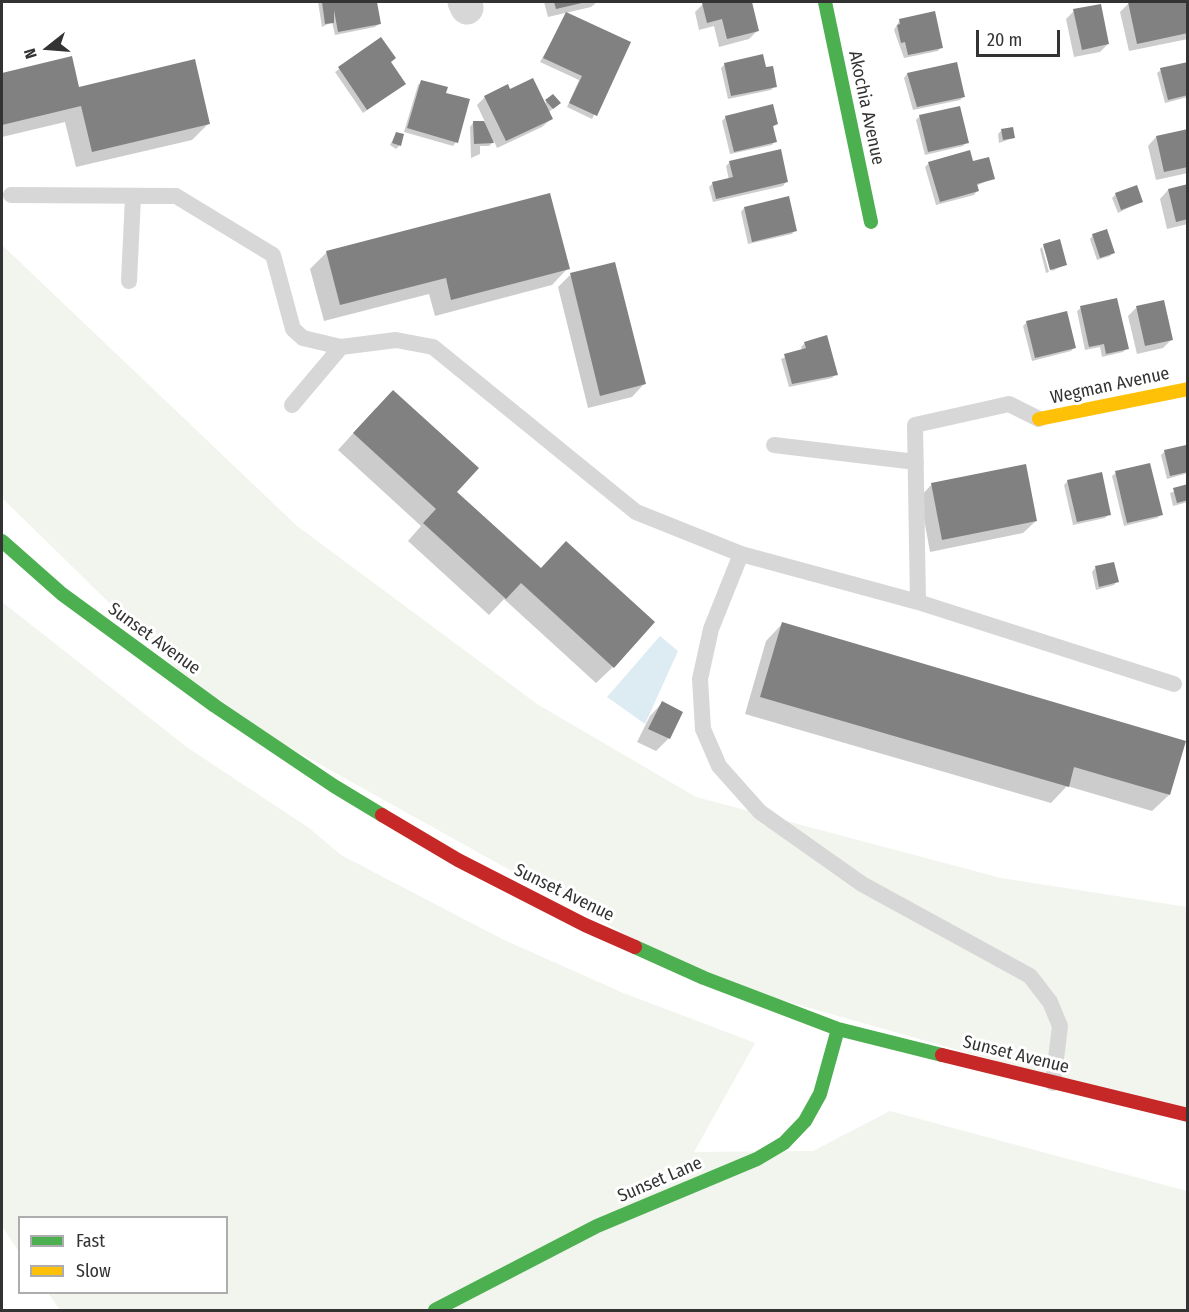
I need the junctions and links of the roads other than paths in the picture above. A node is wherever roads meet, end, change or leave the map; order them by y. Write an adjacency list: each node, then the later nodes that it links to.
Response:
1 (825, 2): 4 (street, Akochia Avenue)
2 (11, 195): 3 (lane)
3 (133, 197): 5 (lane); 6 (lane)
4 (871, 222)
5 (129, 281)
6 (341, 347): 8 (lane); 13 (lane)
7 (1188, 388): 9 (street, Wegman Avenue)
8 (292, 405)
9 (1039, 419): 11 (lane)
10 (774, 445): 11 (lane)
11 (916, 462): 14 (lane)
12 (2, 541): 16 (street, Sunset Avenue)
13 (741, 554): 14 (lane); 17 (lane)
14 (918, 602): 15 (lane)
15 (1174, 684)
16 (838, 1029): 17 (street, Sunset Avenue); 21 (street, Sunset Lane)
17 (1053, 1083): 18 (street, Sunset Avenue)
18 (1171, 1111): 19 (street, Sunset Avenue); 20 (street)
19 (1188, 1115)
20 (1188, 1124)
21 (435, 1311)

